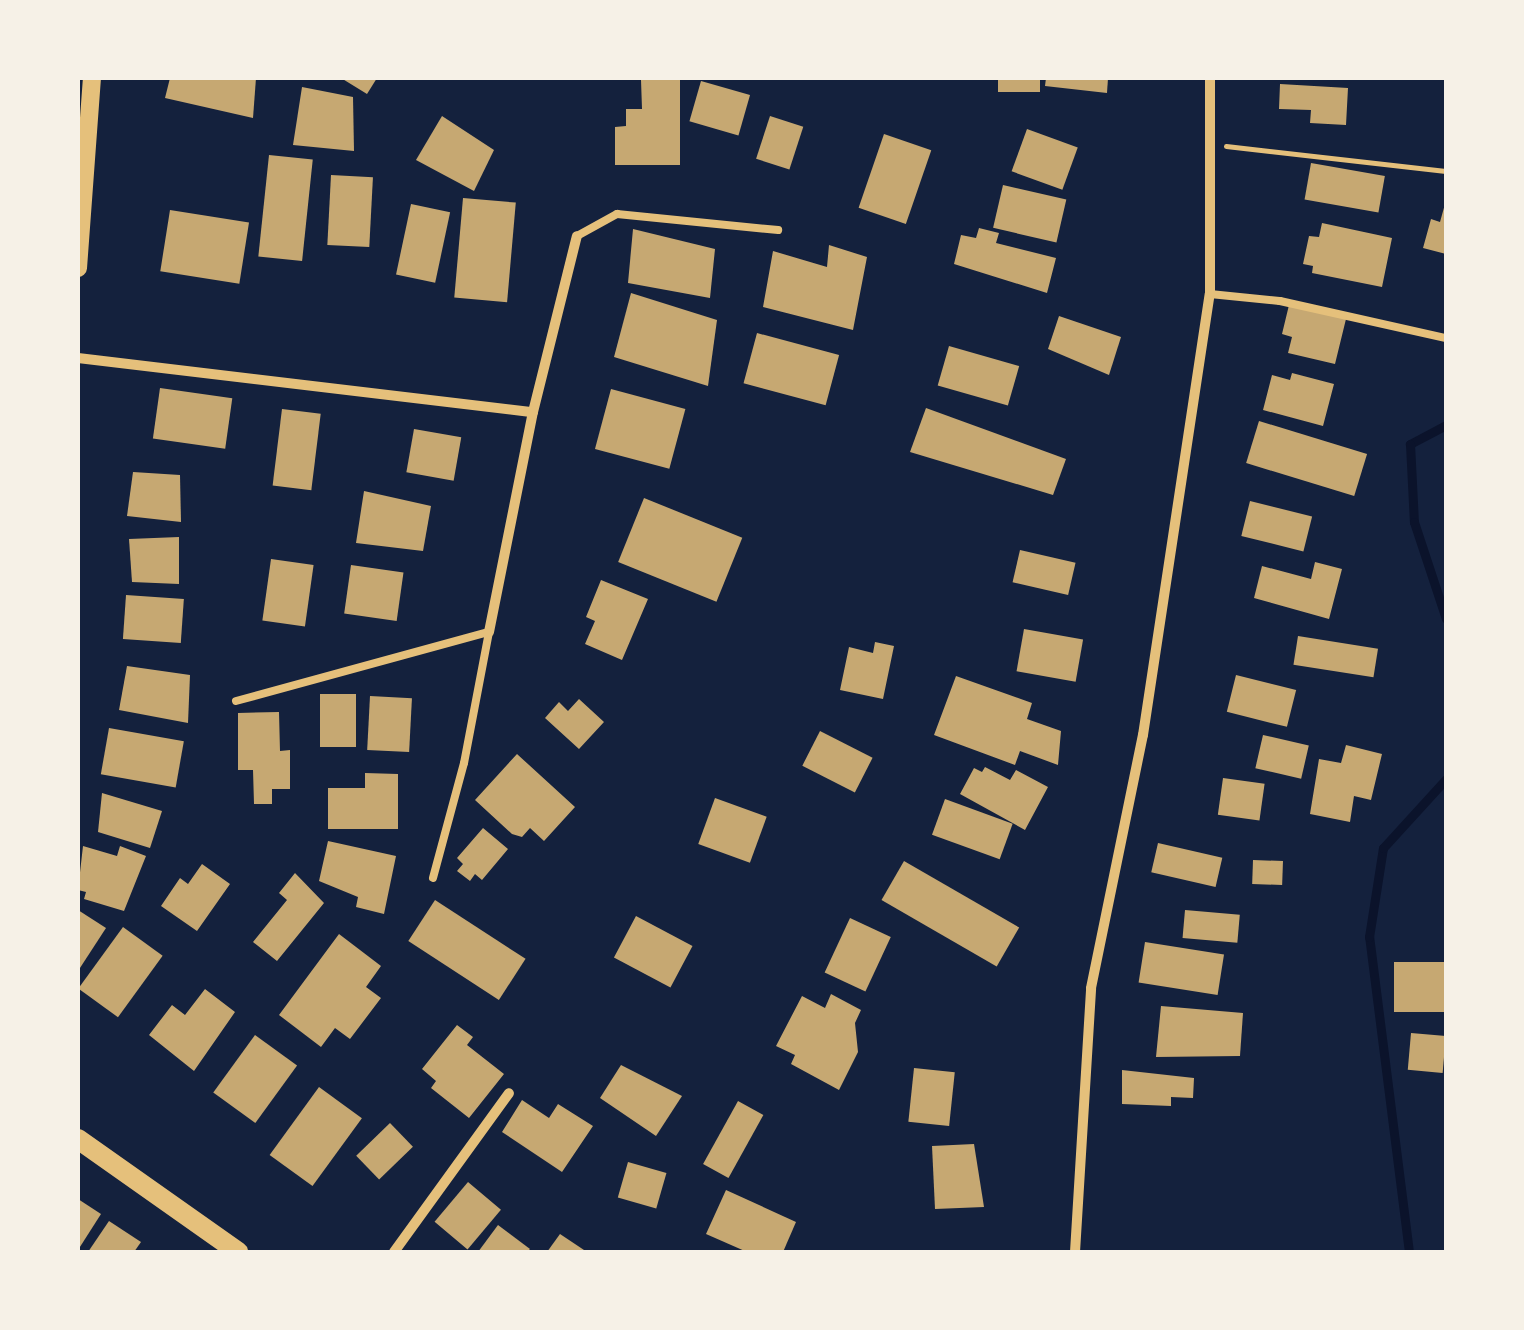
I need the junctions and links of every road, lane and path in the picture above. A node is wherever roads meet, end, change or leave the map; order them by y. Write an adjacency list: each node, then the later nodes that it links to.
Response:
1 (92, 78): 5 (street)
2 (1210, 78): 3 (street)
3 (1212, 144): 4 (path); 9 (street)
4 (1446, 171)
5 (78, 194): 8 (street)
6 (778, 230): 7 (lane)
7 (577, 236): 12 (street)
8 (78, 268)
9 (1210, 294): 10 (lane); 20 (street)
10 (1446, 338)
11 (78, 358): 12 (street)
12 (533, 412): 13 (street)
13 (489, 632): 14 (lane); 15 (lane)
14 (236, 701)
15 (433, 878)
16 (509, 1093): 19 (street)
17 (78, 1138): 18 (main road)
18 (238, 1252)
19 (394, 1252)
20 (1075, 1252)

